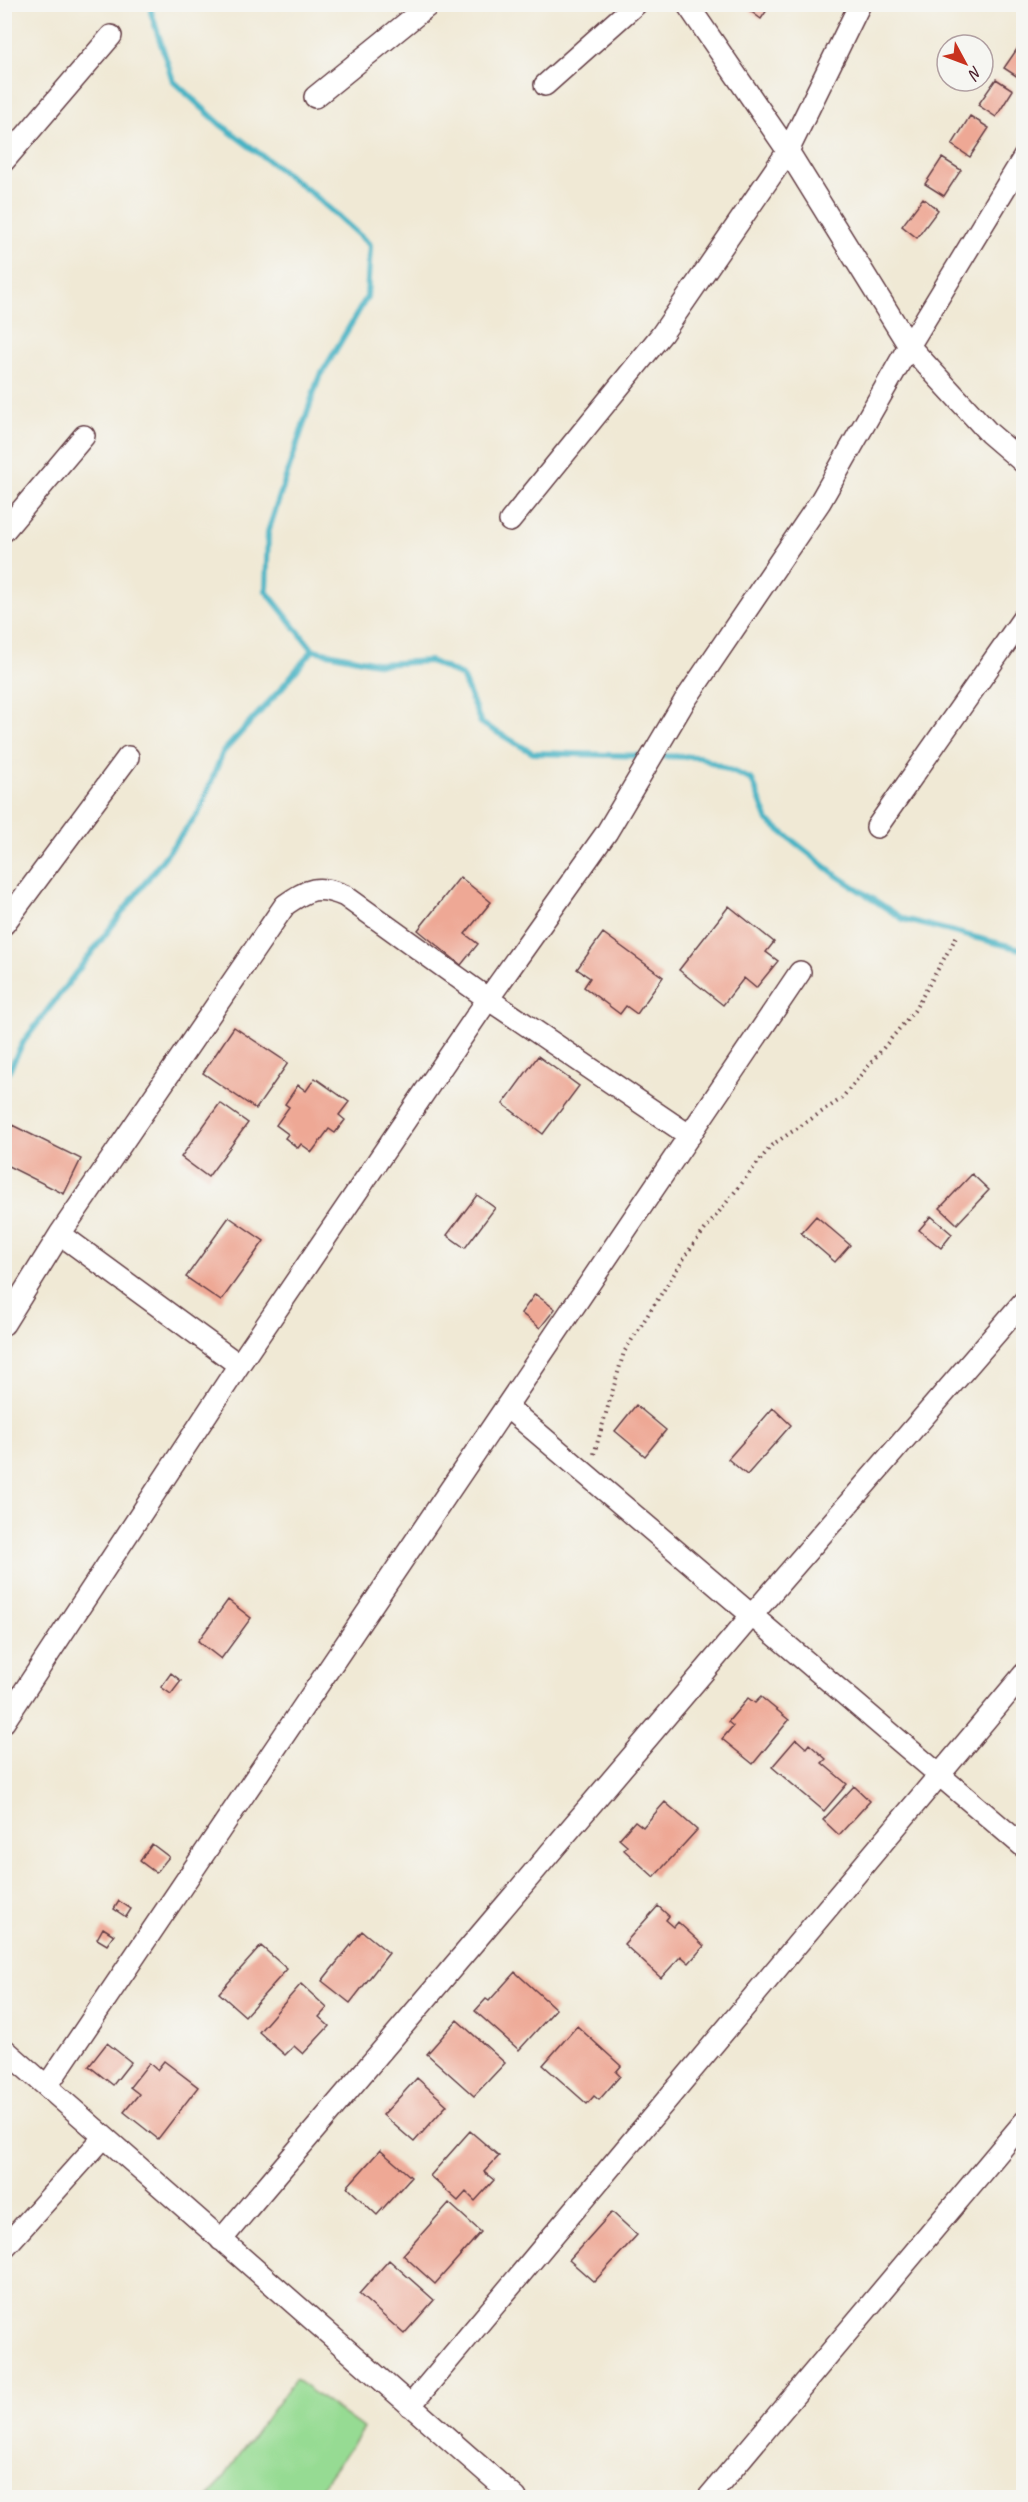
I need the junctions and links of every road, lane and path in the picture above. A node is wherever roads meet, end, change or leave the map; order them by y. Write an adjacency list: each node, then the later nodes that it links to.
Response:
1 (430, 4): 7 (street)
2 (636, 4): 6 (street)
3 (687, 4): 8 (street)
4 (860, 4): 8 (street)
5 (111, 36): 10 (street)
6 (545, 85)
7 (315, 97)
8 (788, 151): 11 (street); 14 (street)
9 (1023, 157): 11 (street)
10 (4, 161)
11 (909, 346): 13 (street); 22 (street)
12 (84, 436): 15 (street)
13 (1023, 463)
14 (510, 521)
15 (4, 531)
16 (1023, 617): 18 (street)
17 (128, 757): 19 (street)
18 (877, 827)
19 (4, 924)
20 (958, 934): 29 (path)
21 (800, 972): 23 (street)
22 (488, 999): 23 (street); 24 (street); 27 (street)
23 (690, 1136): 28 (street)
24 (60, 1234): 26 (street); 27 (street)
25 (1023, 1301): 30 (street)
26 (4, 1324)
27 (239, 1365): 32 (street)
28 (507, 1407): 29 (street); 36 (street)
29 (588, 1475): 30 (street)
30 (752, 1615): 33 (street); 39 (street)
31 (1023, 1674): 33 (street)
32 (4, 1722)
33 (939, 1774): 34 (street); 41 (street)
34 (1023, 1847)
35 (4, 2049): 36 (street)
36 (47, 2086): 38 (street)
37 (1023, 2122): 43 (street)
38 (104, 2137): 39 (street); 40 (street)
39 (221, 2240): 41 (street)
40 (4, 2248)
41 (410, 2406): 42 (street)
42 (516, 2498)
43 (708, 2498)

